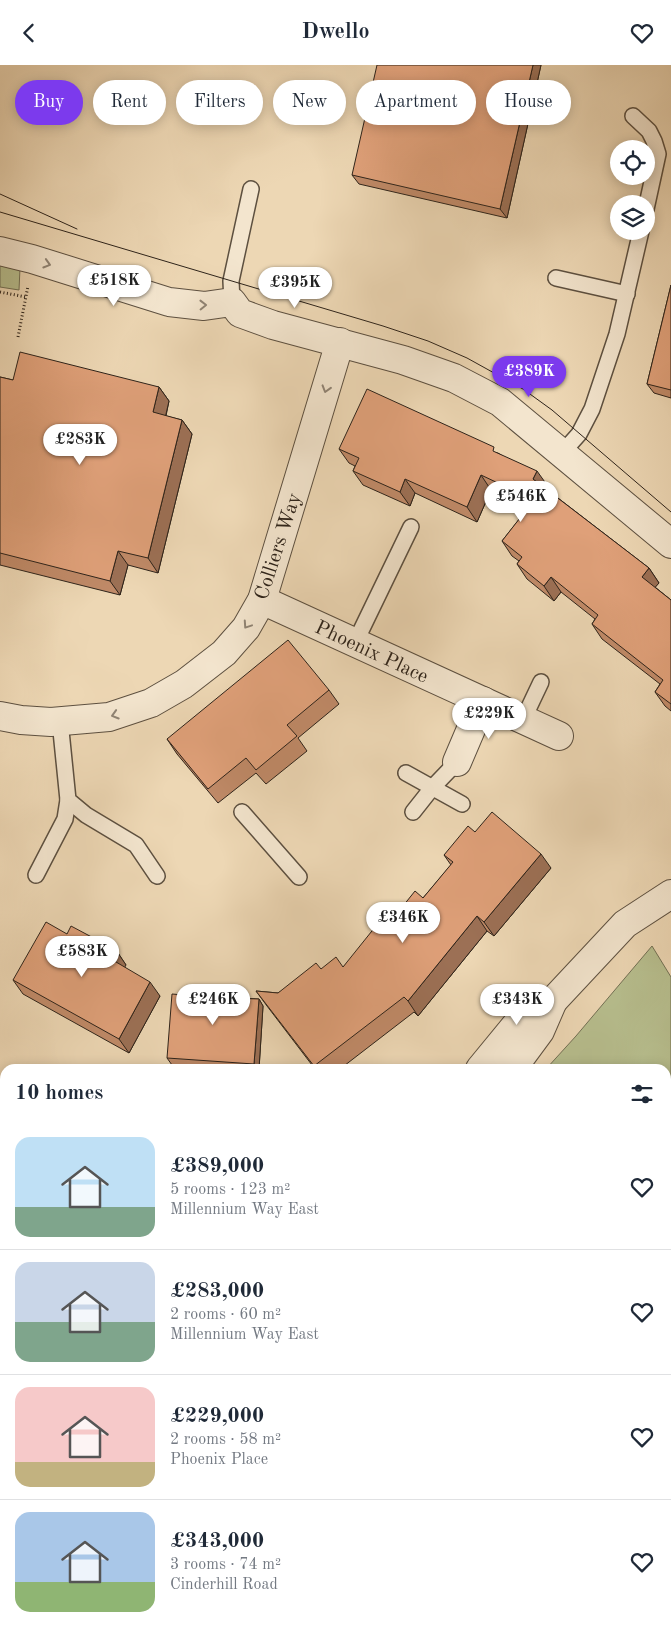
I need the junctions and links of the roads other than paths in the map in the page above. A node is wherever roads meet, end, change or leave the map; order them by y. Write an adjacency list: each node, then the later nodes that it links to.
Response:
1 (634, 116): 3 (lane)
2 (251, 189): 8 (lane)
3 (649, 195)
4 (639, 240): 7 (lane)
5 (0, 251): 8 (street, one-way to 8)
6 (556, 278): 7 (lane)
7 (627, 294): 10 (lane)
8 (232, 302): 9 (street)
9 (340, 342): 10 (street); 13 (street, Colliers Way, one-way to 13)
10 (562, 453): 12 (street)
11 (411, 527): 14 (lane)
12 (671, 544)
13 (262, 600): 14 (street, Phoenix Place); 19 (street, Colliers Way, one-way to 19)
14 (355, 643): 16 (street, Phoenix Place)
15 (541, 682): 18 (lane)
16 (483, 701): 18 (street, Phoenix Place); 21 (street)
17 (0, 715): 19 (street, Colliers Way)
18 (523, 720): 20 (street, Phoenix Place)
19 (60, 721): 24 (lane)
20 (559, 736)
21 (456, 762): 23 (lane)
22 (406, 773): 23 (lane)
23 (432, 788): 25 (lane); 27 (lane)
24 (68, 800): 28 (lane); 29 (lane)
25 (462, 804)
26 (242, 812): 30 (lane)
27 (413, 812)
28 (36, 875)
29 (157, 876)
30 (299, 877)
31 (670, 898): 32 (street)
32 (553, 1001): 33 (street); 34 (street)
33 (484, 1064)
34 (516, 1064)

